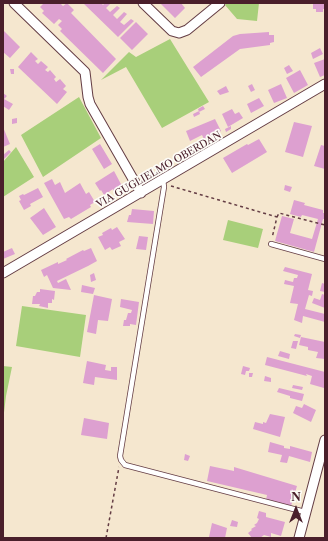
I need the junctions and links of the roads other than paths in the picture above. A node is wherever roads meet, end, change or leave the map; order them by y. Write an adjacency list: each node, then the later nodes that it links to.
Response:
1 (14, 3): 6 (street)
2 (143, 3): 3 (street)
3 (220, 3)
4 (325, 84): 5 (street, VIA GUGLIELMO OBERDAN)
5 (163, 180): 6 (street, VIA GUGLIELMO OBERDAN); 11 (lane)
6 (141, 193): 9 (street, VIA GUGLIELMO OBERDAN)
7 (271, 244): 8 (lane)
8 (325, 259)
9 (3, 273)
10 (325, 440): 11 (street)
11 (305, 512): 12 (street)
12 (298, 538)

